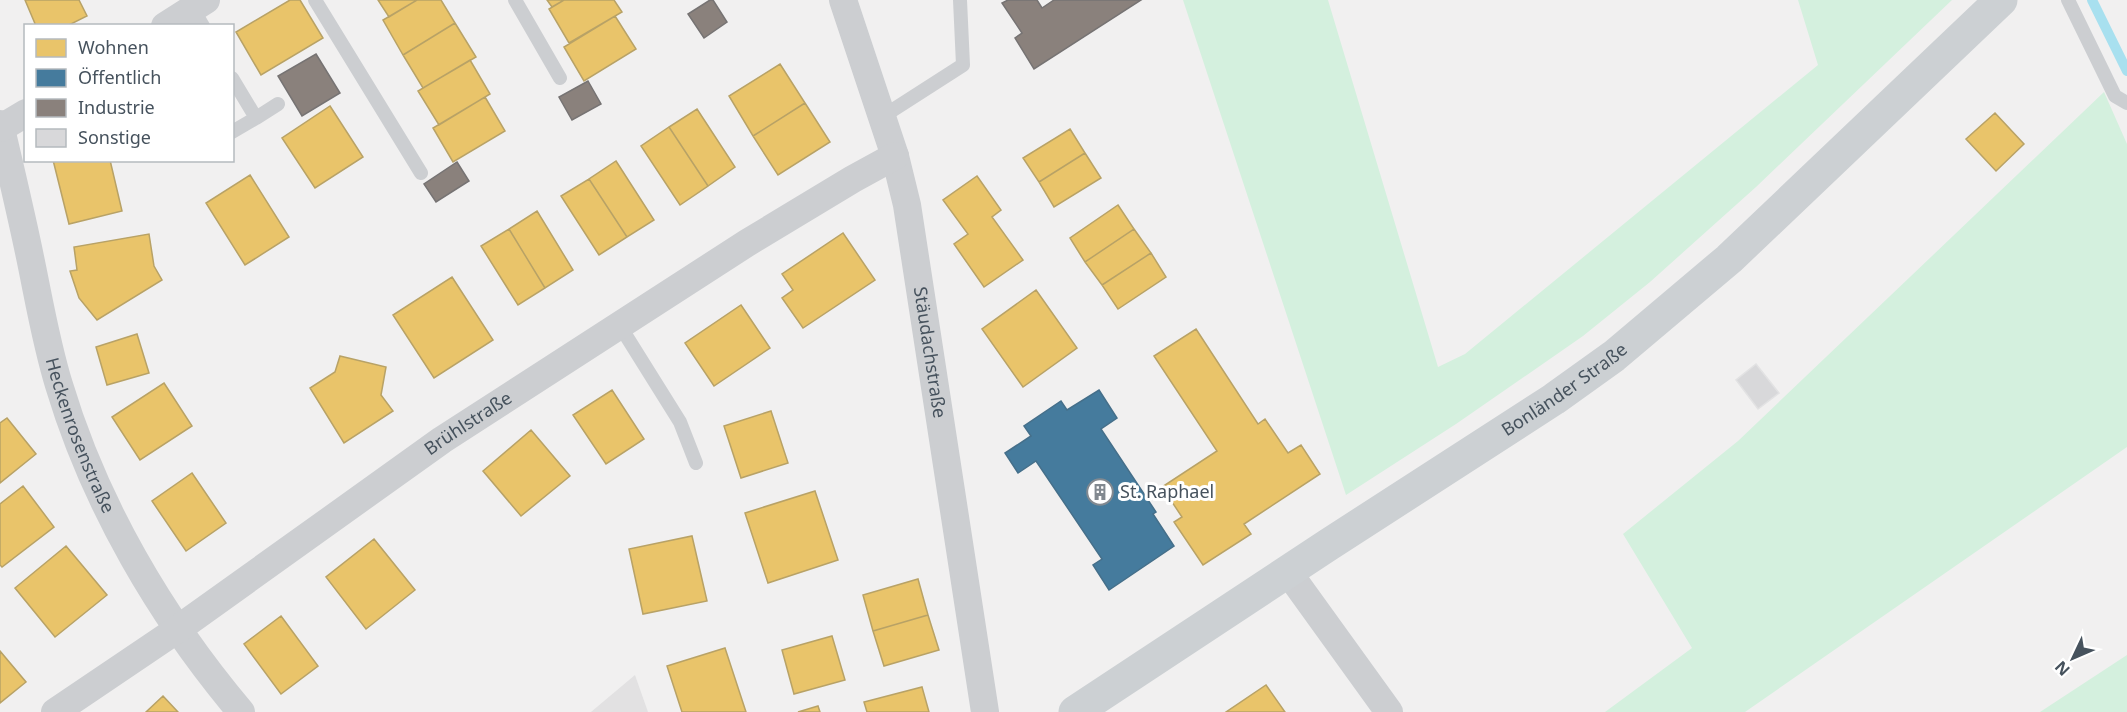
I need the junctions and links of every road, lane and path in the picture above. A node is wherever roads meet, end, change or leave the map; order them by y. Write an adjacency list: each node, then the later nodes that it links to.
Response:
1 (315, 0): 17 (lane)
2 (515, 0): 7 (lane)
3 (843, 0): 12 (street, Stäudachstraße)
4 (960, 0): 12 (lane)
5 (2001, 0): 20 (street, Bonländer Straße)
6 (2068, 0): 9 (lane)
7 (560, 78)
8 (234, 81): 13 (lane)
9 (2127, 103)
10 (278, 104): 13 (lane)
11 (24, 114): 14 (street)
12 (882, 117): 16 (street, Stäudachstraße)
13 (256, 118): 15 (lane)
14 (0, 126): 21 (street, Heckenrosenstraße)
15 (234, 131)
16 (895, 156): 18 (street, Brühlstraße); 24 (street, Stäudachstraße)
17 (422, 173)
18 (620, 326): 19 (lane); 21 (street, Brühlstraße)
19 (696, 463)
20 (1288, 572): 25 (street, Bonländer Straße); 26 (street)
21 (178, 629): 22 (street, Brühlstraße); 23 (street, Heckenrosenstraße)
22 (55, 712)
23 (241, 712)
24 (985, 712)
25 (1075, 712)
26 (1389, 712)

